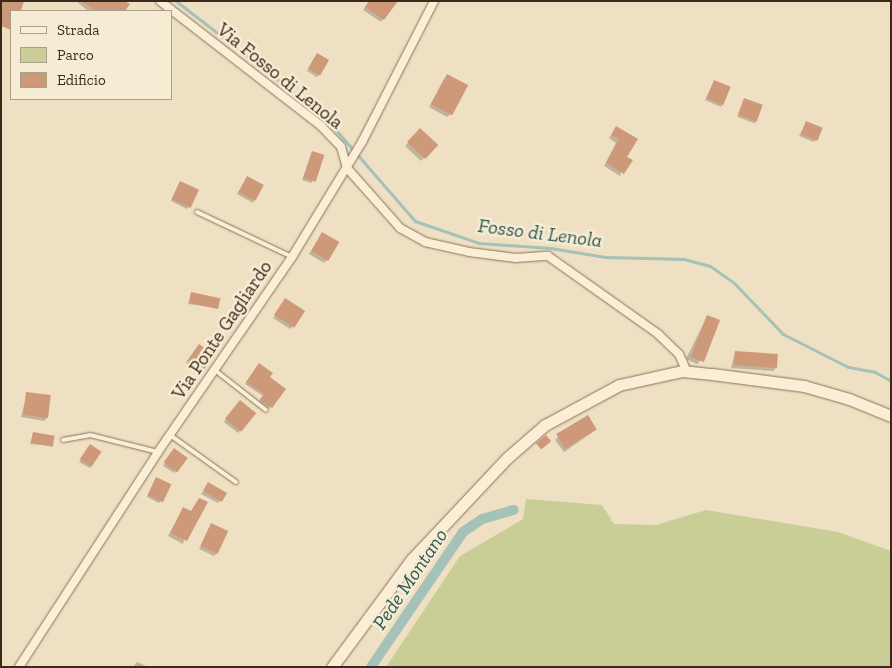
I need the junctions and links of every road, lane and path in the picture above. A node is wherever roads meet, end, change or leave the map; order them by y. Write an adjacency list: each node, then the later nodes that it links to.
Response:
1 (160, 1): 4 (street, Via Fosso di Lenola)
2 (434, 1): 5 (street, Via Ponte Gagliardo)
3 (172, 10): 5 (street, Via Fosso di Lenola)
4 (172, 10)
5 (347, 168): 7 (street, Via Ponte Gagliardo); 9 (street, Via Fosso di Lenola)
6 (197, 212): 7 (lane)
7 (292, 257): 8 (street, Via Ponte Gagliardo)
8 (216, 370): 10 (lane); 12 (street, Via Ponte Gagliardo)
9 (687, 372): 11 (main road); 17 (main road)
10 (266, 410)
11 (891, 416)
12 (170, 435): 14 (street, Via Ponte Gagliardo); 15 (lane)
13 (64, 440): 14 (lane)
14 (158, 452): 16 (street, Via Ponte Gagliardo)
15 (236, 482)
16 (19, 667)
17 (332, 667)

